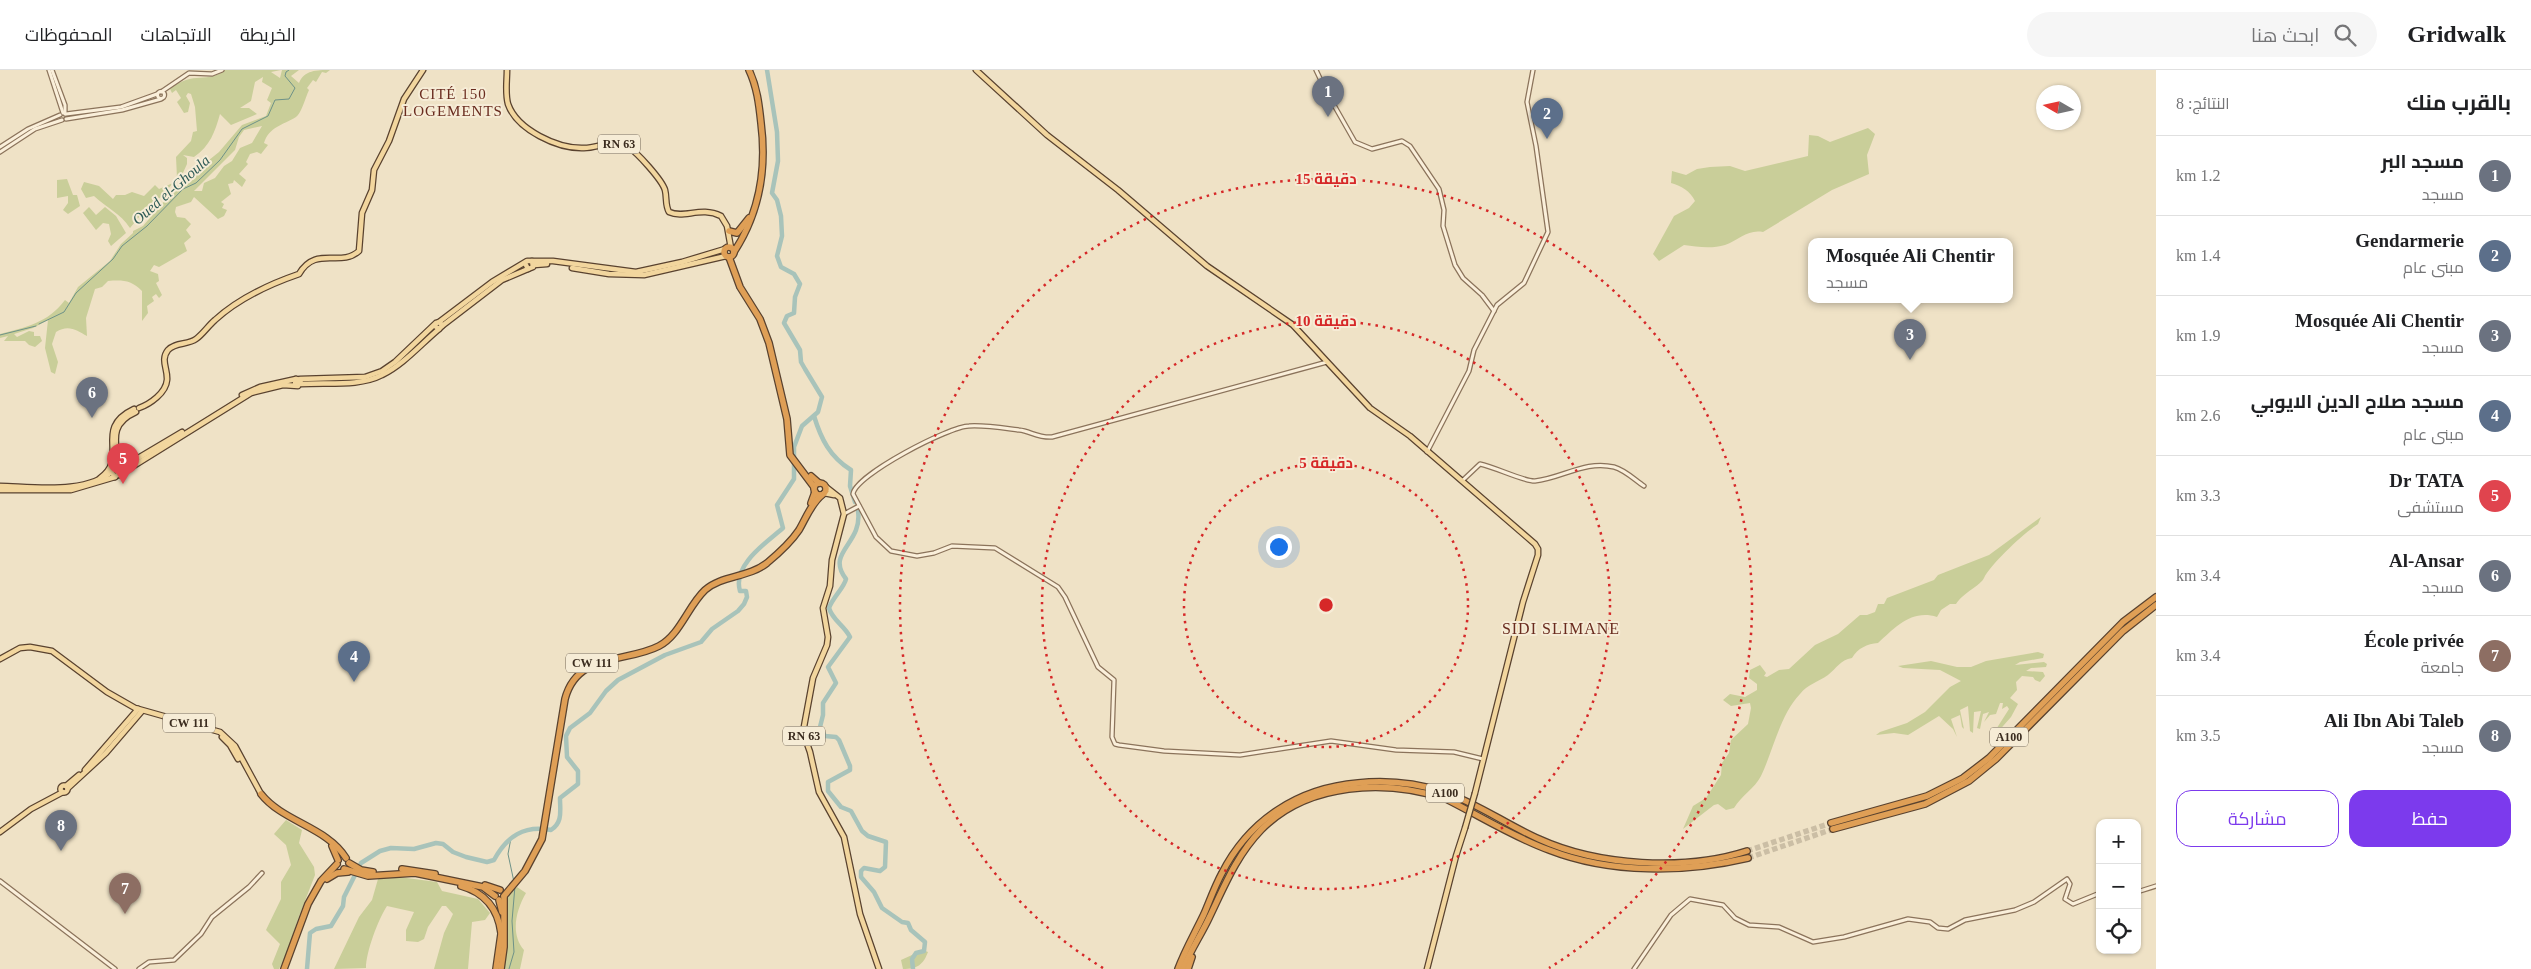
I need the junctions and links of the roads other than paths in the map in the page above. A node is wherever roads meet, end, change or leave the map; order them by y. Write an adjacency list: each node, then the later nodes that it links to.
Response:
1 (51, 70): 12 (street)
2 (222, 70): 9 (street)
3 (423, 70): 25 (main road)
4 (507, 70): 17 (main road, RN 63)
5 (747, 70): 16 (highway); 18 (highway)
6 (976, 70): 24 (main road)
7 (1316, 70): 22 (street)
8 (1533, 70): 22 (street)
9 (171, 86): 10 (street); 11 (street)
10 (159, 93): 11 (street); 12 (street)
11 (163, 97): 13 (street)
12 (64, 114): 13 (street); 13 (street); 14 (street)
13 (64, 120): 15 (street)
14 (0, 147)
15 (0, 152)
16 (749, 218): 17 (highway); 18 (highway)
17 (729, 232): 18 (main road)
18 (730, 252): 20 (main road); 28 (highway); 28 (highway)
19 (525, 263): 20 (main road); 21 (main road); 23 (main road)
20 (533, 263): 21 (main road)
21 (528, 269): 23 (main road)
22 (1494, 310): 27 (street)
23 (439, 326): 29 (main road)
24 (1327, 362): 27 (main road); 36 (street)
25 (136, 409): 26 (main road); 29 (main road)
26 (114, 449): 29 (main road); 30 (main road)
27 (1428, 452): 31 (main road)
28 (792, 456): 33 (highway)
29 (116, 472): 30 (main road); 34 (main road)
30 (92, 482): 34 (main road)
31 (1462, 482): 32 (street); 43 (main road)
32 (1644, 486)
33 (816, 487): 35 (highway); 35 (highway); 38 (highway, CW 111)
34 (0, 488)
35 (824, 492): 37 (main road, RN 63); 38 (highway, CW 111)
36 (859, 506): 37 (street); 43 (street)
37 (844, 514): 65 (main road, RN 63)
38 (744, 574): 55 (highway, CW 111)
39 (2156, 597): 40 (highway, A100 / A100)
40 (2156, 605)
41 (0, 659): 42 (main road)
42 (139, 711): 44 (main road, CW 111); 45 (main road)
43 (1483, 759): 70 (main road, bridge)
44 (260, 795): 46 (highway); 47 (highway, CW 111)
45 (0, 830)
46 (336, 850): 47 (highway); 50 (highway)
47 (346, 866): 49 (highway, CW 111); 50 (highway); 50 (highway)
48 (262, 873): 61 (street)
49 (363, 873): 51 (highway); 55 (highway, CW 111)
50 (326, 878): 62 (highway)
51 (443, 879): 55 (highway); 59 (highway)
52 (0, 880): 60 (street)
53 (2156, 886): 54 (street)
54 (2141, 891)
55 (501, 895): 59 (highway); 64 (highway)
56 (2096, 895): 71 (street)
57 (1212, 912): 58 (highway, A100 / A100); 68 (highway, A100 / A100); 69 (highway)
58 (1198, 926): 66 (highway); 67 (highway, A100 / A100)
59 (501, 934): 63 (highway)
60 (114, 969)
61 (139, 969)
62 (286, 969)
63 (496, 969)
64 (500, 969)
65 (879, 969)
66 (1174, 969)
67 (1178, 969)
68 (1184, 969)
69 (1188, 969)
70 (1428, 969)
71 (1634, 969)

